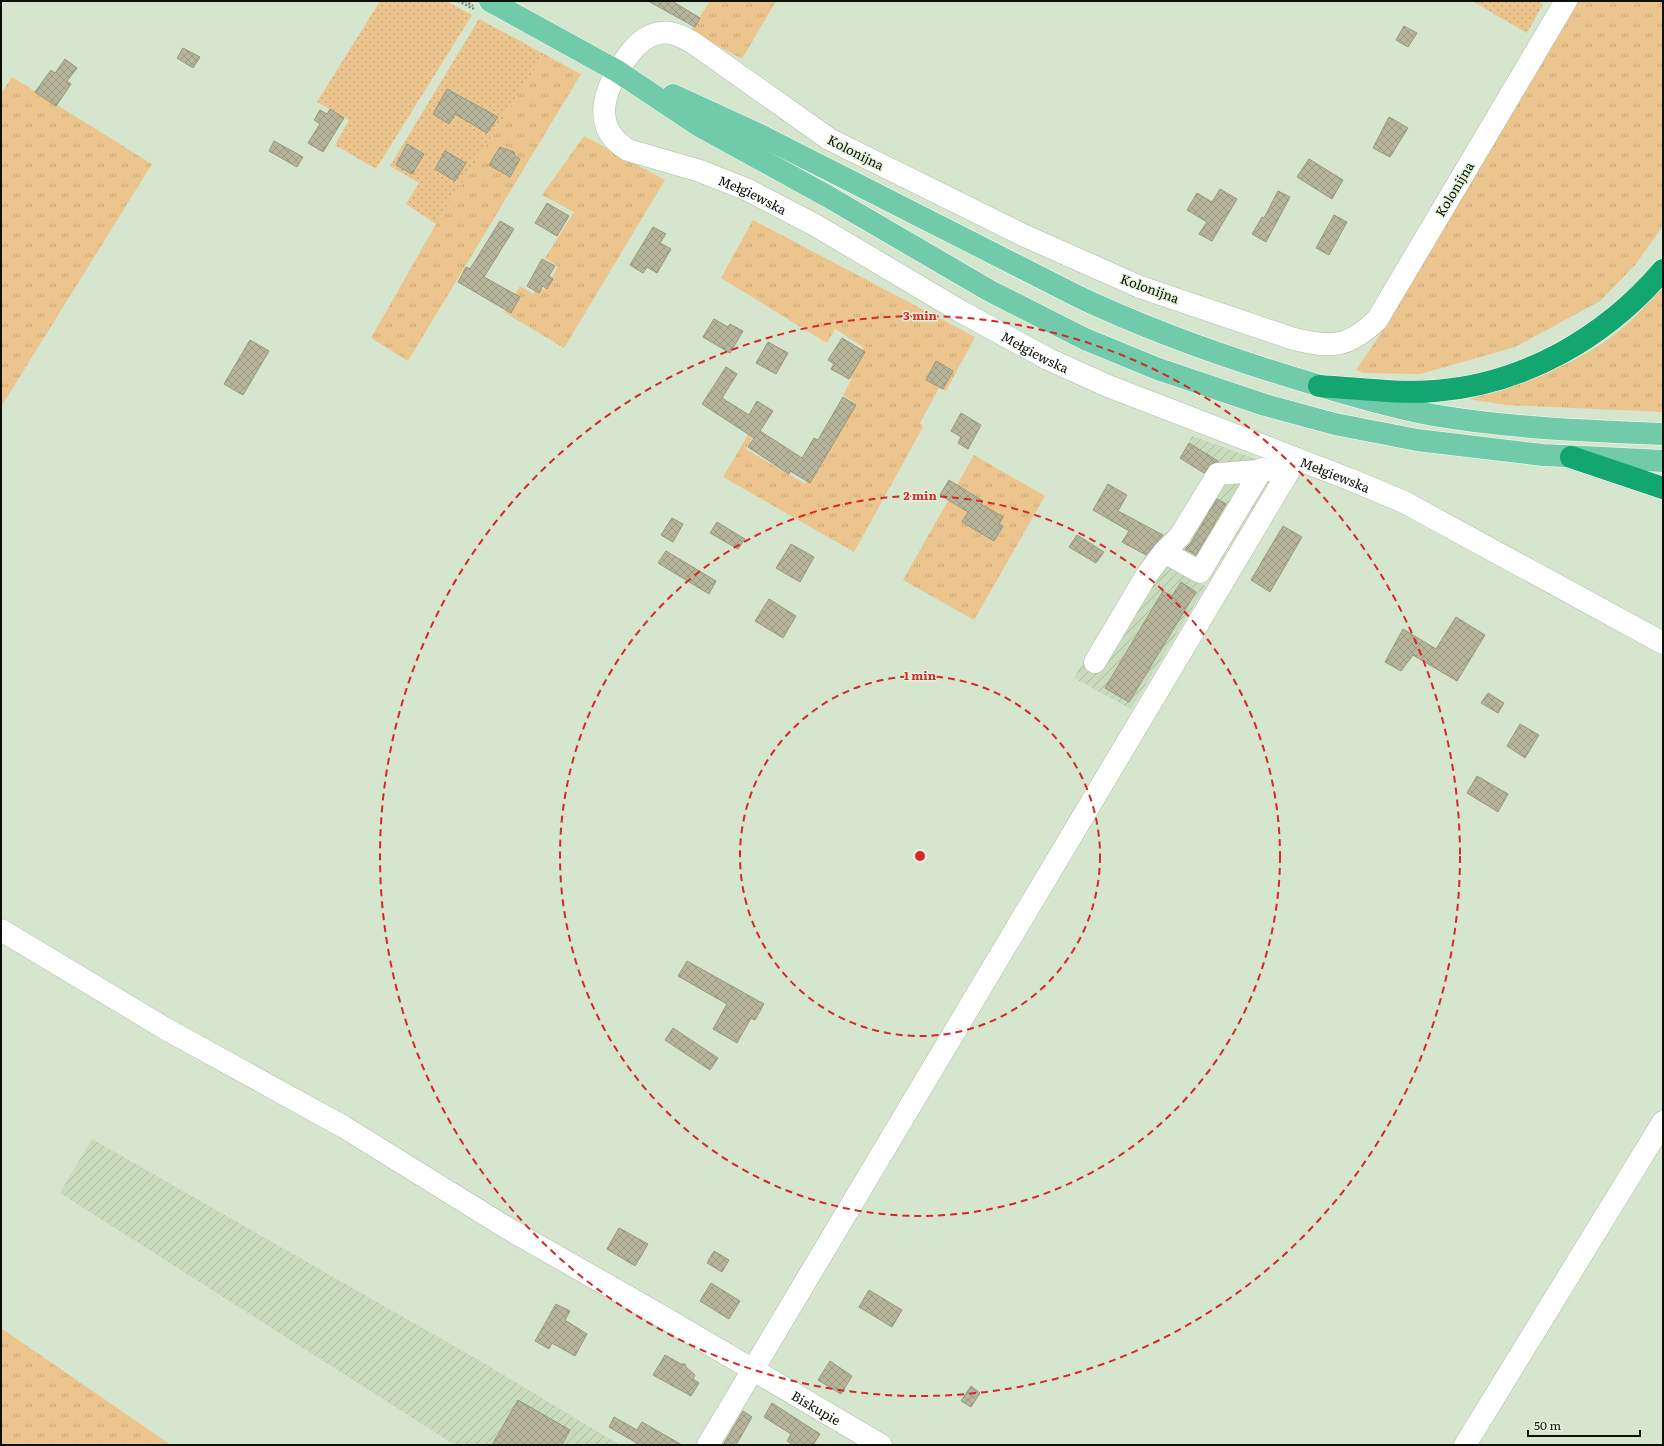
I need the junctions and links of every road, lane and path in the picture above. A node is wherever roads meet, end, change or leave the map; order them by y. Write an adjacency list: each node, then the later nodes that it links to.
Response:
1 (490, 1): 3 (main road)
2 (1566, 1): 3 (street, Kolonijna)
3 (617, 71): 5 (main road); 7 (main road); 9 (street, Mełgiewska)
4 (1663, 270): 5 (highway)
5 (1319, 386): 6 (main road)
6 (1663, 434)
7 (1571, 457): 8 (main road); 11 (highway)
8 (1663, 461)
9 (1292, 465): 10 (street); 13 (street, Mełgiewska); 17 (street)
10 (1262, 469): 12 (street); 12 (street)
11 (1663, 488)
12 (1164, 552): 14 (street)
13 (1663, 643)
14 (1095, 662)
15 (1, 930): 17 (street, Biskupie)
16 (1663, 1122): 20 (street)
17 (752, 1369): 18 (street); 19 (street, Biskupie)
18 (708, 1445)
19 (881, 1445)
20 (1466, 1445)

